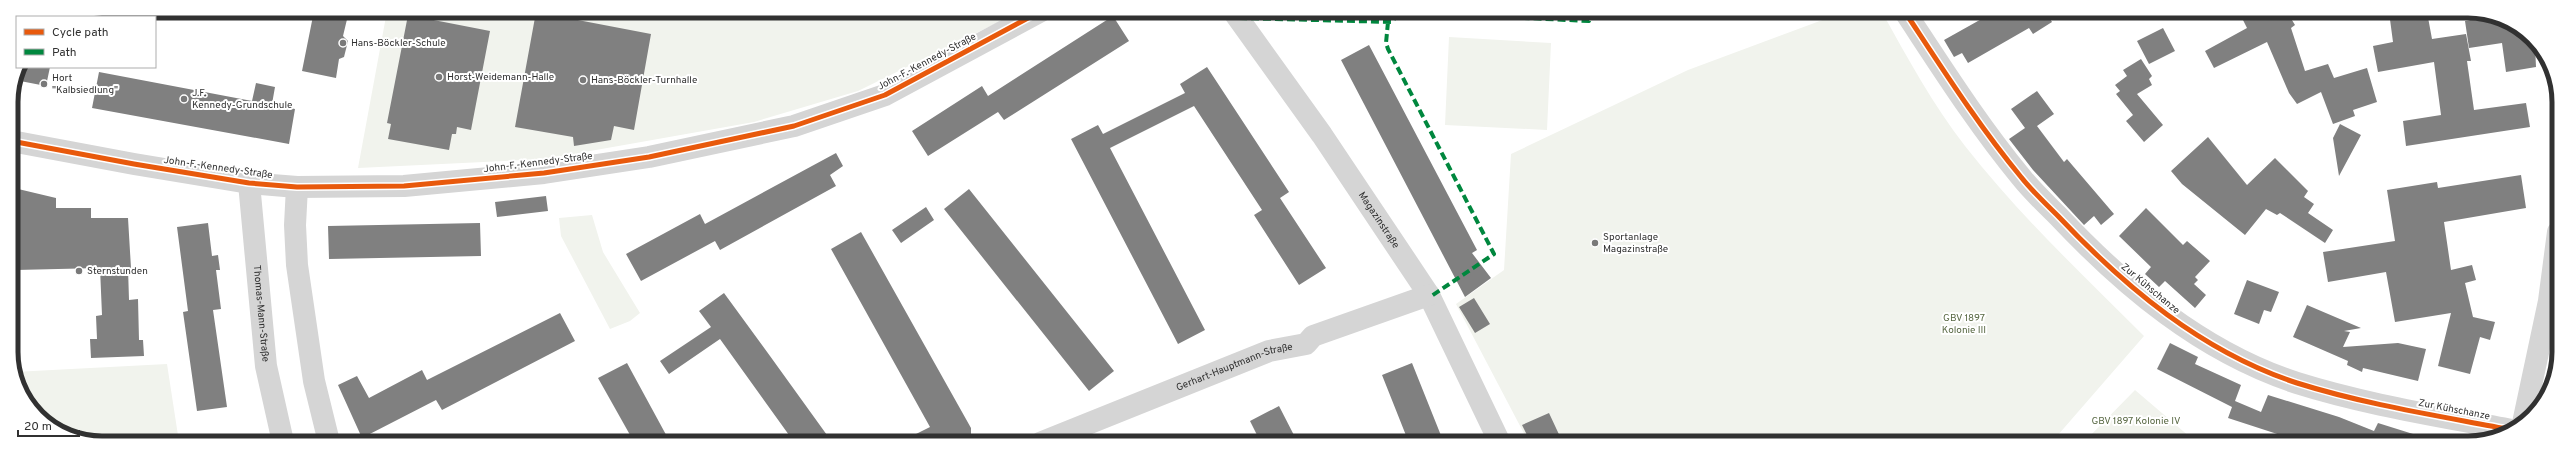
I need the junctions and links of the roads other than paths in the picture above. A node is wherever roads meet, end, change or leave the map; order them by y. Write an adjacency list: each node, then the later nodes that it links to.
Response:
1 (1028, 18): 6 (street, John-F.-Kennedy-Straße)
2 (1238, 18): 8 (street, Magazinstraße)
3 (1909, 18): 10 (street, Zur Kühschanze)
4 (18, 142): 5 (street, John-F.-Kennedy-Straße)
5 (249, 183): 6 (street, John-F.-Kennedy-Straße); 11 (street, Thomas-Mann-Straße)
6 (298, 187): 12 (street)
7 (2552, 279): 9 (street)
8 (1429, 295): 13 (street, Gerhart-Hauptmann-Straße); 14 (street, Magazinstraße)
9 (2526, 414)
10 (2503, 428)
11 (282, 436)
12 (328, 436)
13 (1055, 436)
14 (1497, 436)

